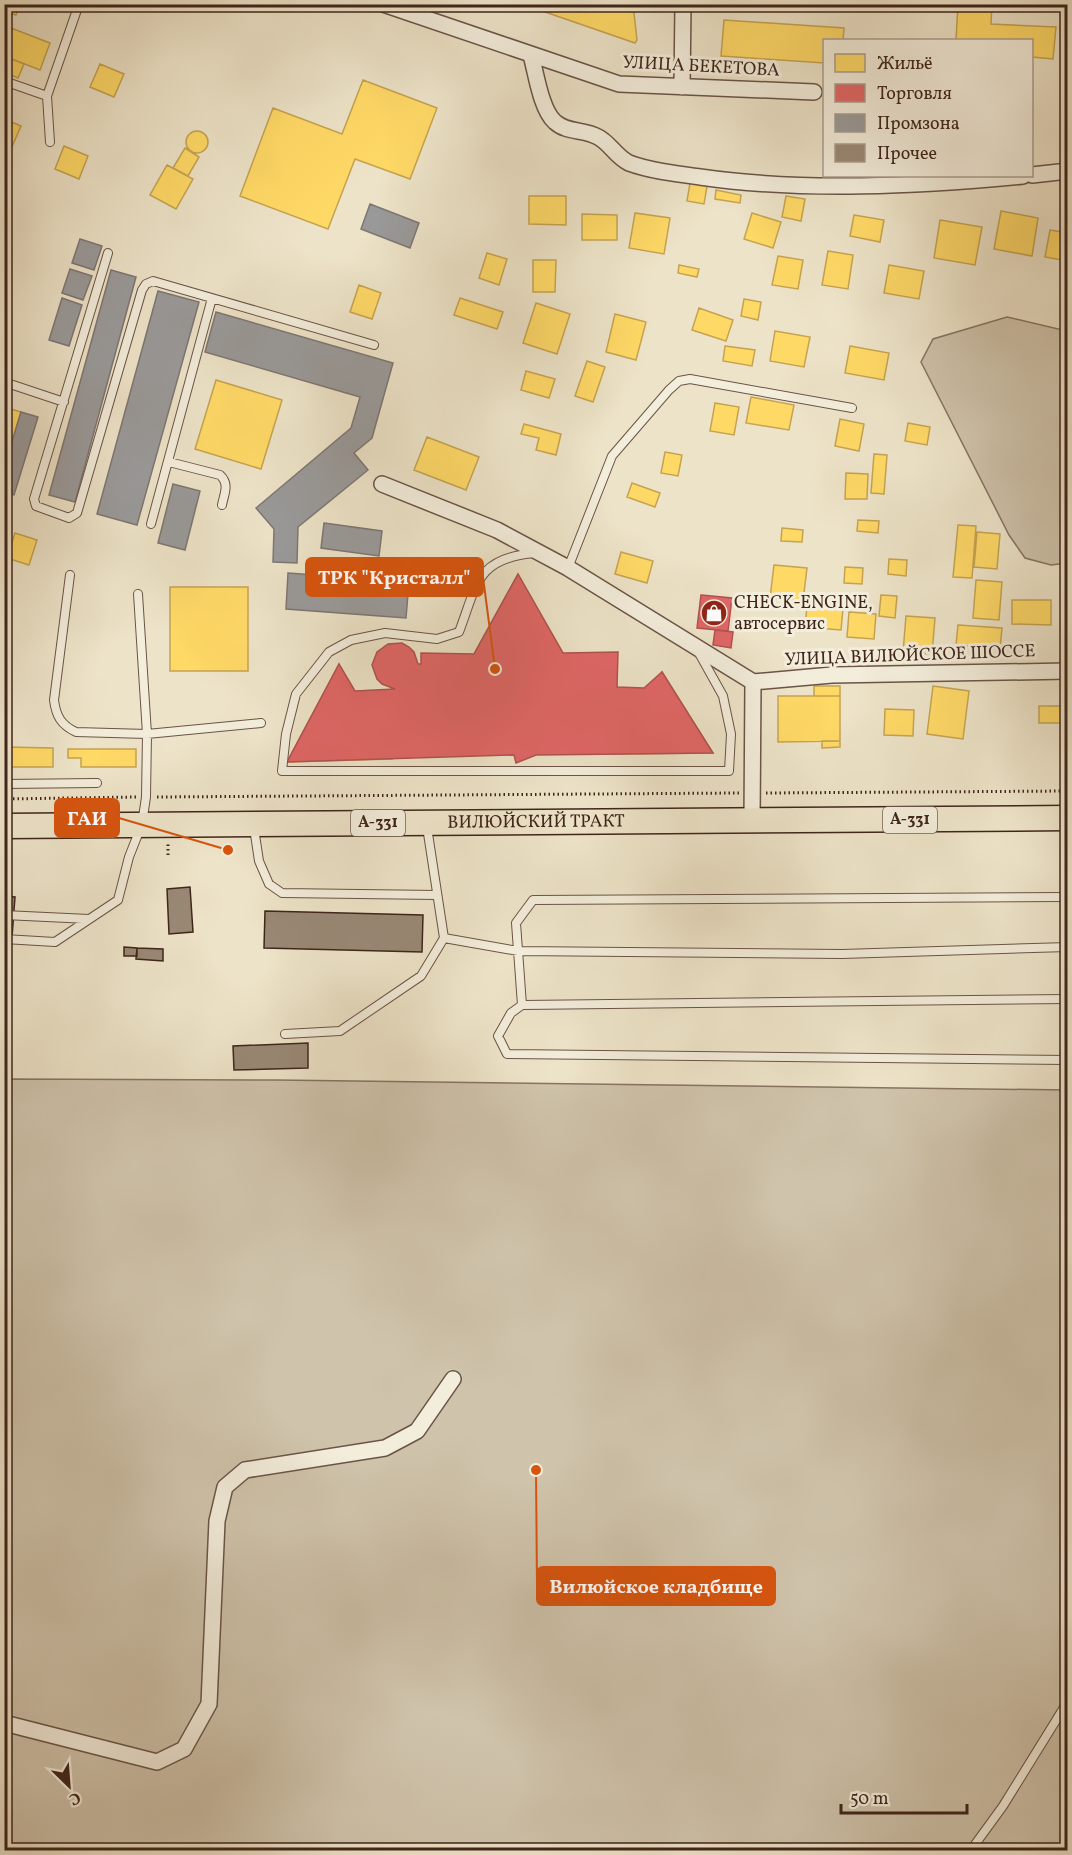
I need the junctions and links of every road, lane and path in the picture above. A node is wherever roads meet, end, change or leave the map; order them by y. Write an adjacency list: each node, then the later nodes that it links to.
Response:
1 (79, 4): 8 (lane)
2 (383, 4): 4 (street, УЛИЦА БЕКЕТОВА)
3 (683, 4): 6 (street)
4 (531, 54): 6 (street, УЛИЦА БЕКЕТОВА); 12 (street)
5 (4, 81): 8 (lane)
6 (682, 87): 7 (street, УЛИЦА БЕКЕТОВА)
7 (814, 92)
8 (47, 96): 9 (lane)
9 (50, 142)
10 (1068, 171): 11 (street)
11 (1033, 175)
12 (1011, 177)
13 (108, 252): 17 (lane)
14 (213, 298): 15 (lane); 17 (lane); 19 (lane)
15 (374, 345)
16 (4, 382): 17 (lane)
17 (64, 402)
18 (852, 408): 24 (lane)
19 (169, 462): 21 (lane); 22 (lane)
20 (382, 484): 23 (street)
21 (222, 505)
22 (151, 524)
23 (539, 553): 24 (street); 27 (lane)
24 (568, 568): 27 (street)
25 (70, 575): 31 (lane)
26 (138, 594): 31 (lane)
27 (694, 646): 29 (street)
28 (1068, 671): 29 (street, УЛИЦА ВИЛЮЙСКОЕ ШОССЕ)
29 (753, 682): 35 (street)
30 (261, 723): 31 (lane)
31 (147, 734): 36 (lane)
32 (97, 783): 33 (lane)
33 (4, 784)
34 (1068, 791): 35 (path)
35 (752, 793): 36 (path); 39 (street)
36 (147, 797): 37 (path); 41 (lane)
37 (4, 800)
38 (1068, 818): 39 (main road, ВИЛЮЙСКИЙ ТРАКТ / А-331)
39 (752, 822): 40 (main road, ВИЛЮЙСКИЙ ТРАКТ / А-331)
40 (426, 823): 42 (main road, ВИЛЮЙСКИЙ ТРАКТ / А-331); 44 (lane)
41 (141, 824): 42 (main road, ВИЛЮЙСКИЙ ТРАКТ / А-331); 43 (main road, ВИЛЮЙСКИЙ ТРАКТ / А-331); 47 (lane)
42 (254, 824): 44 (lane)
43 (4, 826)
44 (437, 895): 48 (lane)
45 (1068, 897): 51 (lane)
46 (4, 915): 47 (lane)
47 (89, 919): 49 (lane)
48 (444, 938): 51 (lane); 54 (lane)
49 (4, 939)
50 (1068, 947): 51 (lane)
51 (518, 951): 53 (lane)
52 (1068, 999): 53 (lane)
53 (522, 1005): 55 (lane)
54 (285, 1034)
55 (1068, 1060)
56 (453, 1379): 58 (street)
57 (1068, 1701): 59 (lane)
58 (4, 1723)
59 (971, 1851)

